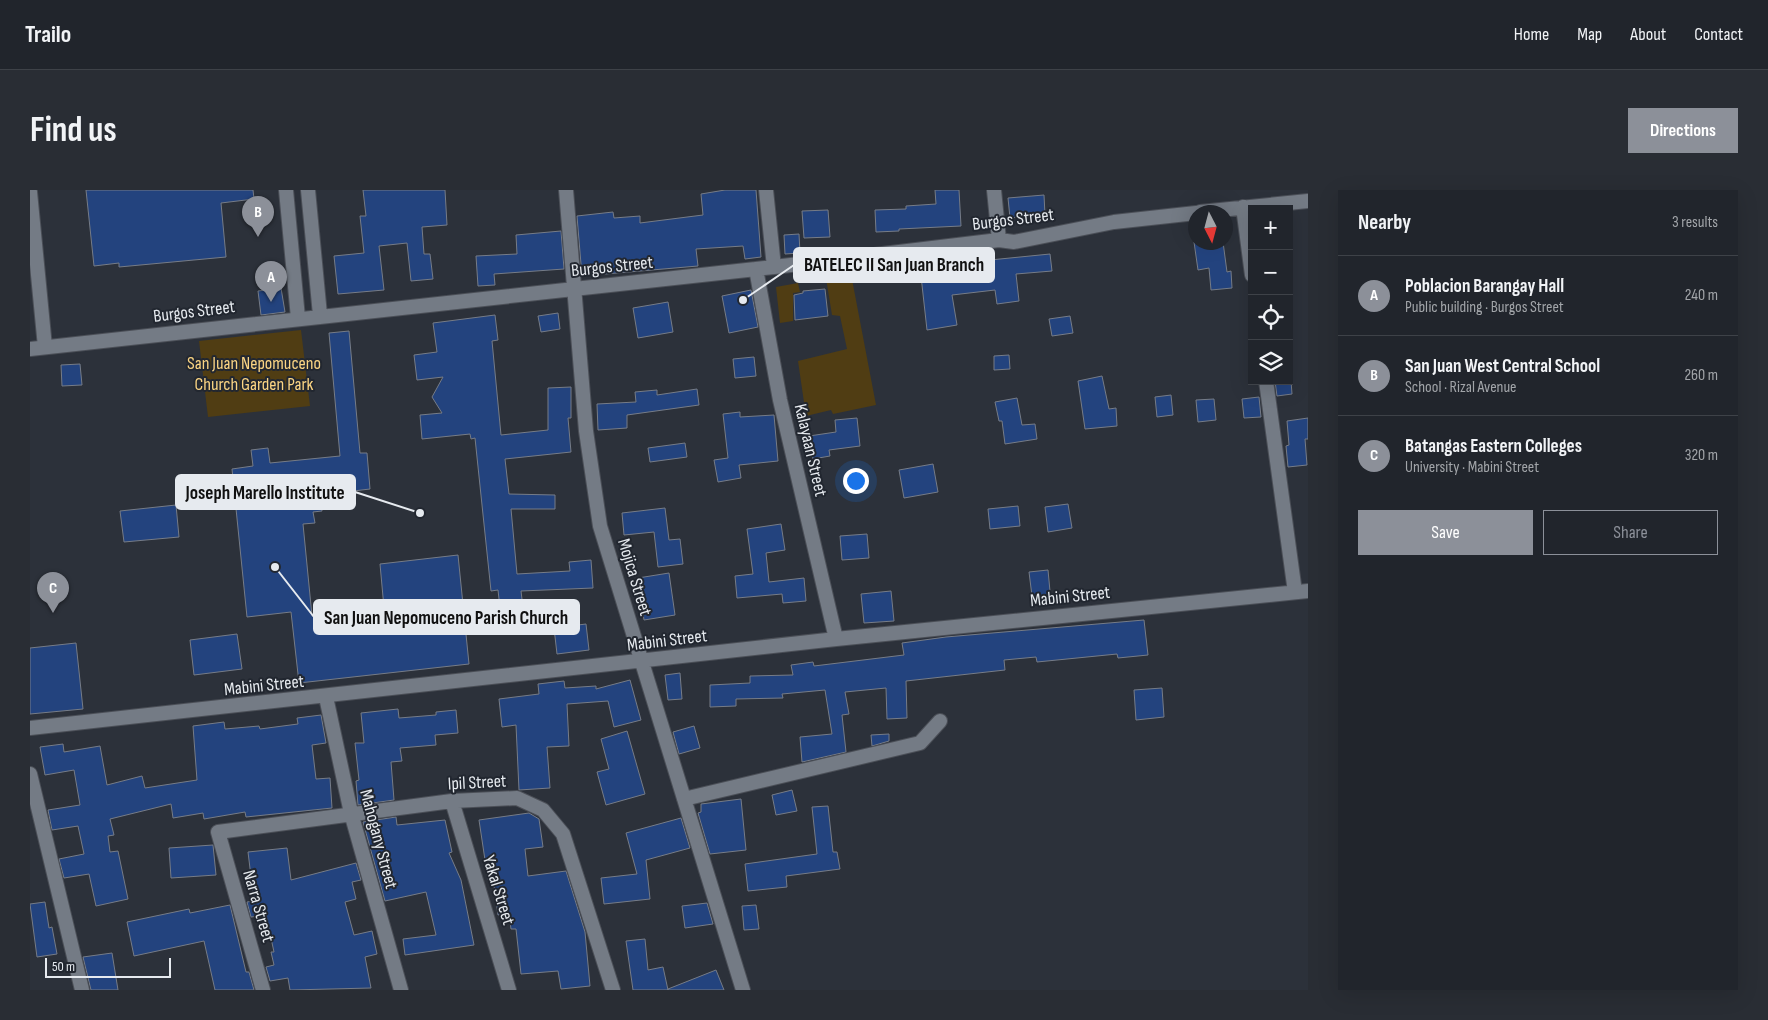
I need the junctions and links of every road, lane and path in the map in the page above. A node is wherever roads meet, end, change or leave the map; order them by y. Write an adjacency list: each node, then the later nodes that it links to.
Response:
1 (566, 190): 15 (street, Mojica Street)
2 (766, 190): 13 (street)
3 (994, 190): 11 (street)
4 (30, 192): 18 (street)
5 (308, 193): 6 (street); 16 (street)
6 (286, 195): 17 (street)
7 (1308, 201): 8 (street)
8 (1243, 208): 9 (street); 12 (street)
9 (1233, 209)
10 (1188, 214): 11 (street, Burgos Street)
11 (999, 240): 13 (street, Burgos Street)
12 (1249, 250)
13 (774, 267): 14 (street, Burgos Street)
14 (756, 269): 15 (street, Burgos Street); 22 (street, Kalayaan Street)
15 (574, 289): 16 (street, Burgos Street); 23 (street, Mojica Street)
16 (320, 315): 17 (street, Burgos Street)
17 (298, 318): 18 (street, Burgos Street)
18 (44, 347): 19 (street, Burgos Street)
19 (30, 349)
20 (1267, 385): 21 (street)
21 (1302, 591): 22 (street, Mabini Street)
22 (836, 639): 23 (street, Mabini Street)
23 (642, 662): 24 (street, Mabini Street); 28 (street, Mojica Street)
24 (326, 697): 26 (street, Mabini Street); 30 (street, Mahogany Street)
25 (940, 721): 28 (street)
26 (30, 728)
27 (30, 774): 32 (street)
28 (684, 799): 37 (street, Mojica Street)
29 (452, 801): 30 (street, Ipil Street); 35 (street, Yakal Street); 36 (street, Ipil Street)
30 (351, 813): 31 (street, Ipil Street); 34 (street, Mahogany Street)
31 (218, 832): 33 (street, Narra Street)
32 (82, 990)
33 (263, 990)
34 (401, 990)
35 (510, 990)
36 (613, 990)
37 (743, 990)

